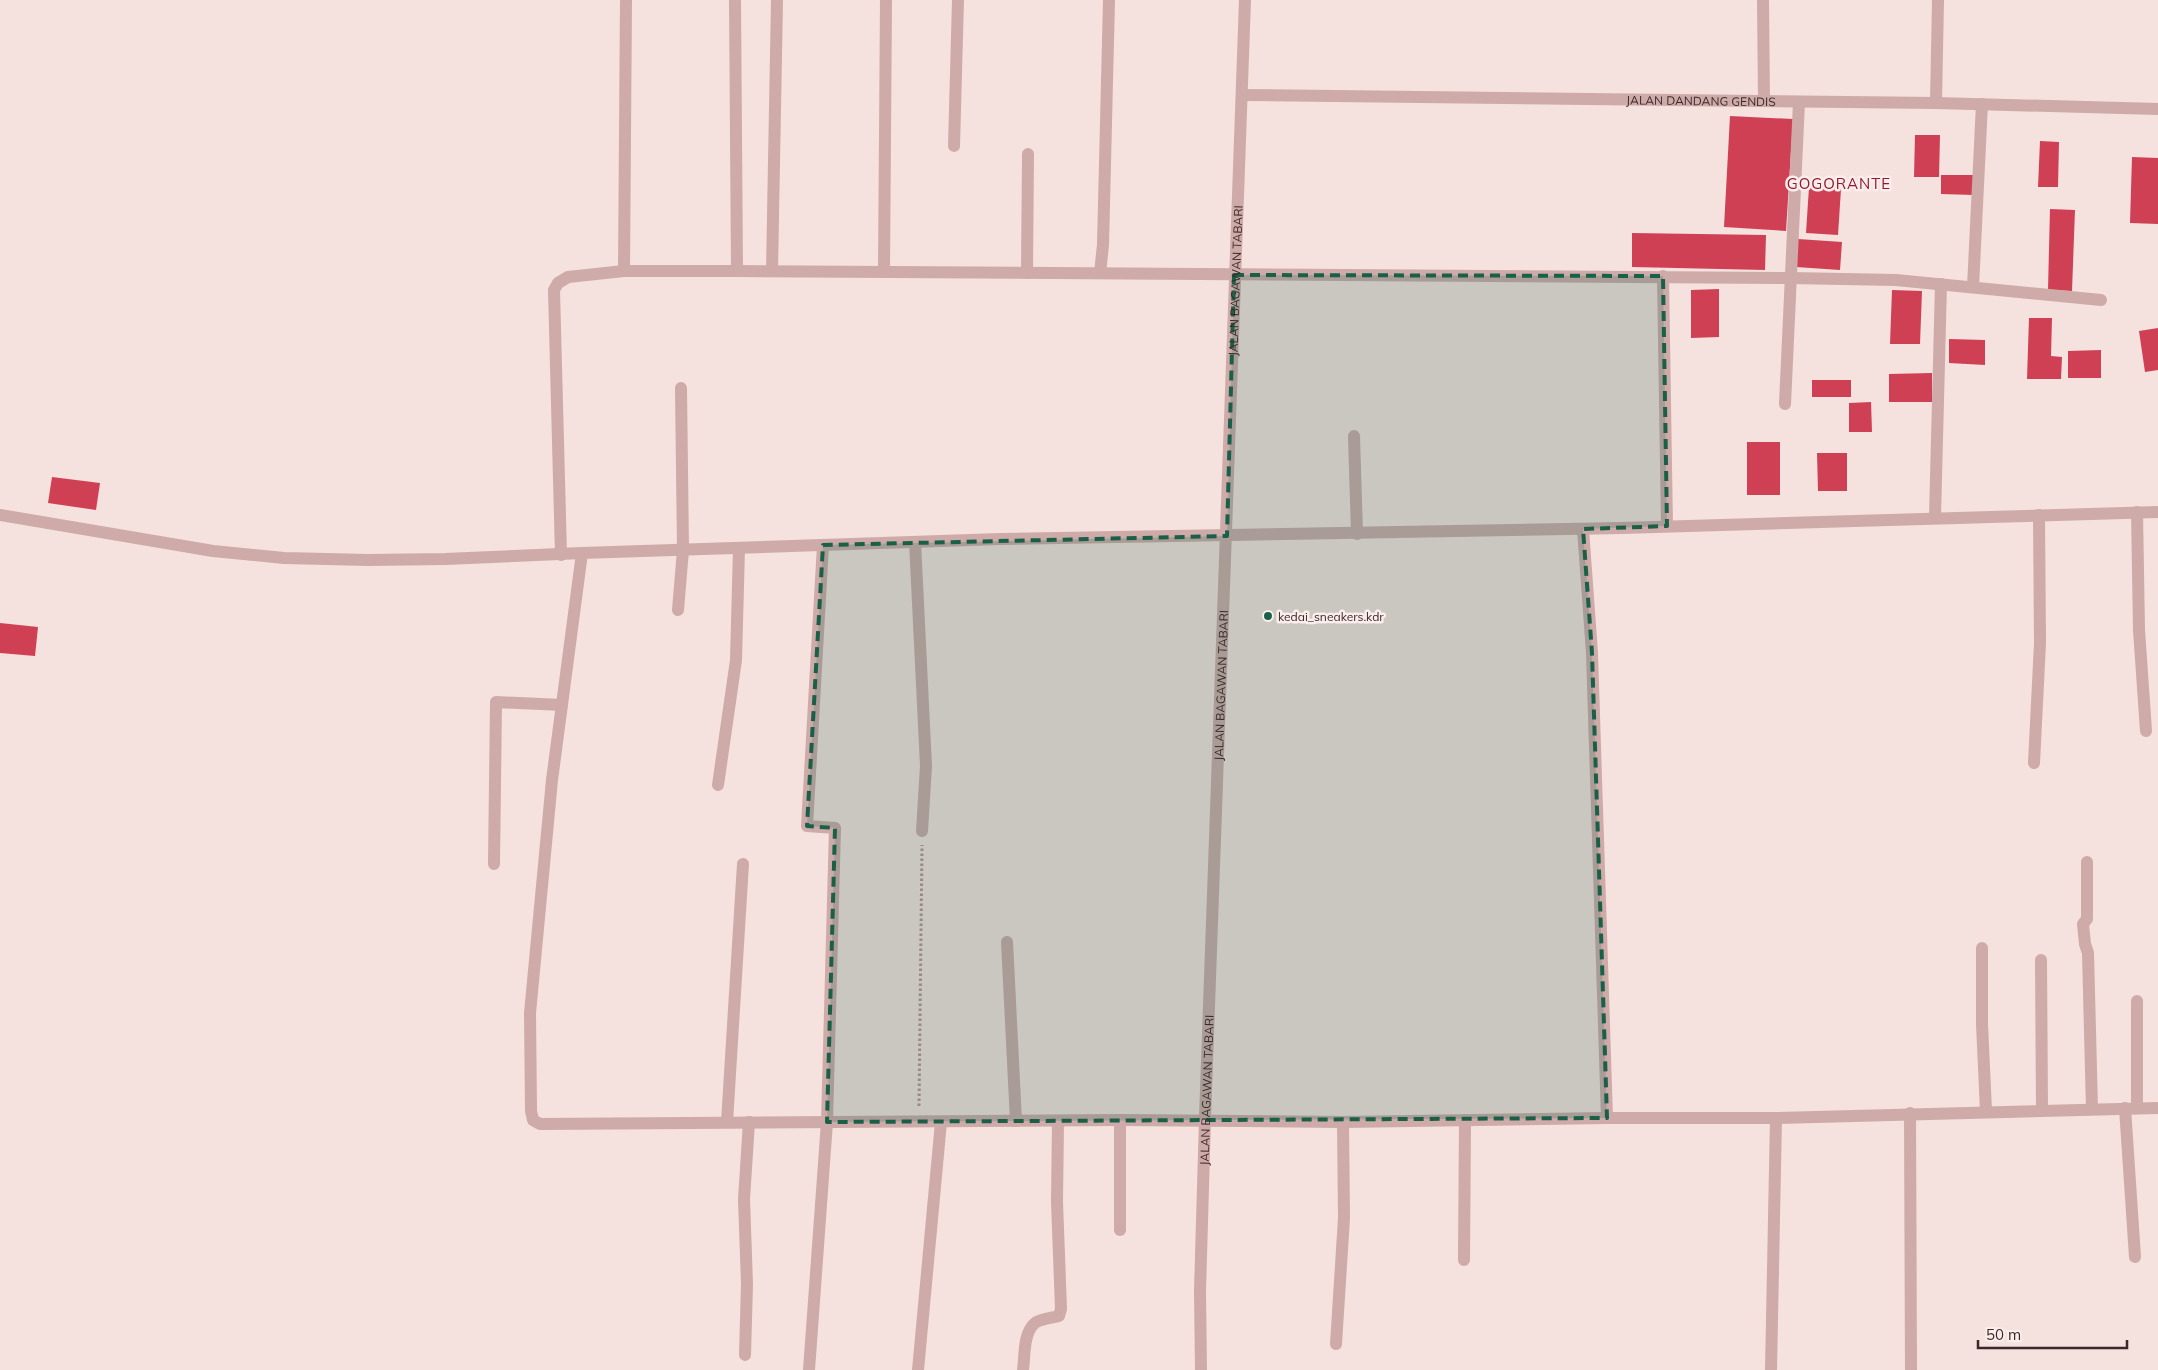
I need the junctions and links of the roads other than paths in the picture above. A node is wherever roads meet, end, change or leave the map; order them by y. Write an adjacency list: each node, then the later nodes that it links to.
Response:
1 (626, 0): 19 (street)
2 (734, 0): 18 (street)
3 (777, 0): 20 (street)
4 (886, 0): 21 (street)
5 (958, 0): 16 (street)
6 (1109, 0): 23 (street)
7 (1245, 0): 10 (street, JALAN BAGAWAN TABARI)
8 (1763, 0): 11 (street)
9 (1938, 0): 13 (street)
10 (1243, 95): 11 (street, JALAN DANDANG GENDIS); 24 (street, JALAN BAGAWAN TABARI)
11 (1764, 101): 12 (street, JALAN DANDANG GENDIS)
12 (1799, 102): 13 (street, JALAN DANDANG GENDIS); 26 (street)
13 (1936, 103): 14 (street, JALAN DANDANG GENDIS)
14 (1982, 104): 15 (street, JALAN DANDANG GENDIS); 28 (street)
15 (2158, 109)
16 (954, 146)
17 (1028, 154): 22 (street)
18 (737, 270): 19 (street); 20 (street)
19 (624, 271): 47 (street)
20 (772, 271): 21 (street)
21 (884, 272): 22 (street)
22 (1027, 273): 23 (street)
23 (1100, 274): 24 (street)
24 (1234, 275): 25 (street); 41 (street, JALAN BAGAWAN TABARI)
25 (1663, 276): 26 (street); 38 (street)
26 (1790, 278): 27 (street); 31 (street)
27 (1941, 284): 28 (street); 37 (street)
28 (1973, 287): 29 (street)
29 (2101, 300)
30 (681, 388): 45 (street)
31 (1784, 404)
32 (1354, 436): 40 (street)
33 (2137, 512): 34 (street); 35 (street); 50 (street)
34 (2158, 512)
35 (2039, 514): 37 (street); 51 (street)
36 (0, 515): 47 (street)
37 (1935, 517): 38 (street)
38 (1667, 526): 39 (street)
39 (1583, 528): 40 (street); 67 (street)
40 (1357, 534): 41 (street)
41 (1227, 536): 42 (street); 77 (street, JALAN BAGAWAN TABARI)
42 (915, 542): 43 (street); 53 (street)
43 (823, 545): 44 (street); 75 (street)
44 (739, 548): 45 (street); 52 (street)
45 (683, 550): 46 (street); 48 (street)
46 (582, 553): 47 (street); 49 (street)
47 (561, 555)
48 (678, 610)
49 (562, 705): 55 (street); 73 (street)
50 (2146, 730)
51 (2034, 763)
52 (718, 785)
53 (922, 831)
54 (2087, 862): 63 (street)
55 (494, 864)
56 (744, 864): 73 (street)
57 (1007, 942): 71 (street)
58 (1982, 948): 65 (street)
59 (2041, 960): 64 (street)
60 (2137, 1001): 61 (street)
61 (2131, 1108): 62 (street); 63 (street); 80 (street)
62 (2158, 1108)
63 (2092, 1109): 64 (street)
64 (2042, 1110): 65 (street)
65 (1986, 1111): 66 (street)
66 (1910, 1113): 68 (street); 89 (street)
67 (1607, 1118): 68 (street); 70 (street)
68 (1776, 1118): 88 (street)
69 (1120, 1120): 72 (street); 77 (street); 79 (street)
70 (1465, 1120): 78 (street); 81 (street)
71 (1016, 1121): 72 (street); 76 (street)
72 (1058, 1121): 86 (street)
73 (727, 1122): 74 (street)
74 (749, 1122): 75 (street); 83 (street)
75 (827, 1122): 76 (street); 84 (street)
76 (941, 1122): 85 (street)
77 (1205, 1122): 78 (street); 87 (street, JALAN BAGAWAN TABARI)
78 (1343, 1122): 82 (street)
79 (1120, 1230)
80 (2135, 1257)
81 (1464, 1260)
82 (1336, 1344)
83 (745, 1356)
84 (809, 1370)
85 (918, 1370)
86 (1023, 1370)
87 (1201, 1370)
88 (1771, 1370)
89 (1911, 1370)

